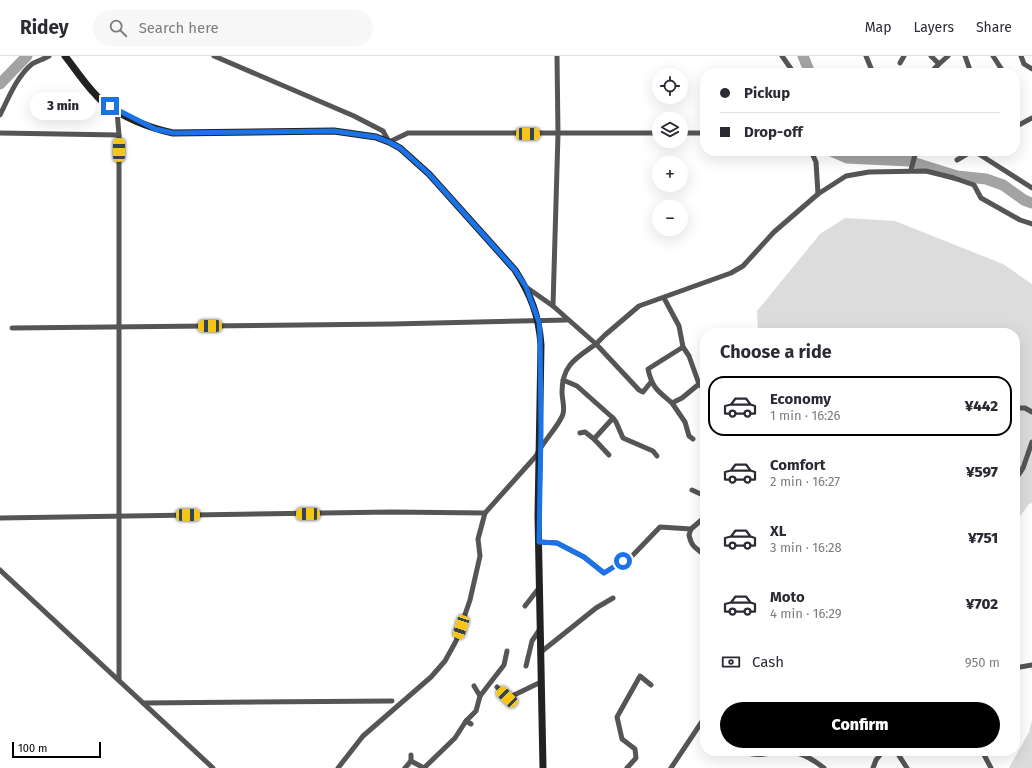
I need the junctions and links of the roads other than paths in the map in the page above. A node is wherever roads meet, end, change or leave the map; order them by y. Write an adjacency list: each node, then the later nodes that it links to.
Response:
1 (49, 56): 22 (street)
2 (65, 56): 21 (street)
3 (214, 56): 31 (street)
4 (557, 56): 29 (street)
5 (782, 56): 15 (street)
6 (866, 56): 16 (street)
7 (904, 56): 13 (street)
8 (931, 56): 14 (street)
9 (948, 56): 14 (street)
10 (964, 56): 18 (street)
11 (993, 56): 19 (street)
12 (1021, 56): 20 (street)
13 (900, 63)
14 (939, 64): 17 (street)
15 (790, 68)
16 (871, 68)
17 (935, 68)
18 (969, 68)
19 (1001, 68)
20 (1032, 69)
21 (117, 111): 30 (street); 31 (street)
22 (0, 115)
23 (1032, 118): 24 (street)
24 (1020, 124)
25 (0, 133): 30 (street)
26 (652, 133): 29 (street)
27 (688, 133): 28 (street)
28 (700, 133)
29 (558, 134): 31 (street); 43 (street)
30 (119, 135): 46 (street)
31 (389, 142): 41 (street)
32 (813, 156): 39 (street)
33 (915, 156): 37 (street)
34 (964, 156): 36 (street)
35 (980, 156): 38 (street)
36 (957, 160)
37 (912, 170): 39 (street); 40 (street)
38 (1032, 188)
39 (818, 194): 42 (street)
40 (1032, 224)
41 (526, 287): 43 (street); 45 (street)
42 (664, 298): 48 (street); 49 (street)
43 (552, 306): 44 (street)
44 (566, 320): 45 (street); 48 (street)
45 (539, 322): 46 (street); 61 (street)
46 (119, 327): 47 (street); 68 (street)
47 (12, 328)
48 (596, 344): 50 (street); 51 (street)
49 (683, 347): 51 (street); 52 (street)
50 (563, 380): 56 (street); 61 (street)
51 (651, 382): 53 (street)
52 (699, 384): 53 (street)
53 (672, 404): 59 (street)
54 (1020, 408): 55 (street)
55 (1032, 412)
56 (613, 418): 58 (street); 63 (street)
57 (580, 433): 58 (street)
58 (594, 439): 62 (street)
59 (693, 439)
60 (1032, 442): 64 (street)
61 (541, 446): 67 (street); 72 (street)
62 (609, 455)
63 (657, 456)
64 (1020, 472)
65 (692, 490): 66 (street)
66 (700, 494)
67 (486, 513): 68 (street); 102 (street)
68 (119, 516): 69 (street); 84 (street)
69 (0, 518)
70 (700, 521): 71 (street)
71 (691, 529): 72 (street); 73 (street)
72 (539, 542): 75 (street)
73 (700, 552)
74 (0, 570): 84 (street)
75 (540, 588): 77 (street); 78 (street)
76 (613, 598): 80 (street)
77 (525, 606)
78 (540, 629): 80 (street); 82 (street)
79 (508, 651): 89 (street)
80 (541, 652): 85 (street)
81 (1032, 665): 83 (street)
82 (526, 666)
83 (1020, 667)
84 (119, 680): 91 (street)
85 (541, 682): 88 (street); 105 (street)
86 (651, 685): 106 (street)
87 (474, 686): 89 (street)
88 (497, 687)
89 (480, 696): 92 (street)
90 (392, 701): 91 (street)
91 (143, 703): 101 (street)
92 (466, 721): 93 (street); 104 (street)
93 (471, 724)
94 (700, 725): 107 (street)
95 (411, 755): 100 (street)
96 (806, 756): 108 (street)
97 (879, 756): 109 (street)
98 (899, 756): 110 (street)
99 (985, 756): 111 (street)
100 (411, 761): 103 (street); 104 (street)
101 (213, 768)
102 (338, 768)
103 (405, 768)
104 (424, 768)
105 (543, 768)
106 (627, 768)
107 (671, 768)
108 (824, 768)
109 (873, 768)
110 (907, 768)
111 (991, 768)

